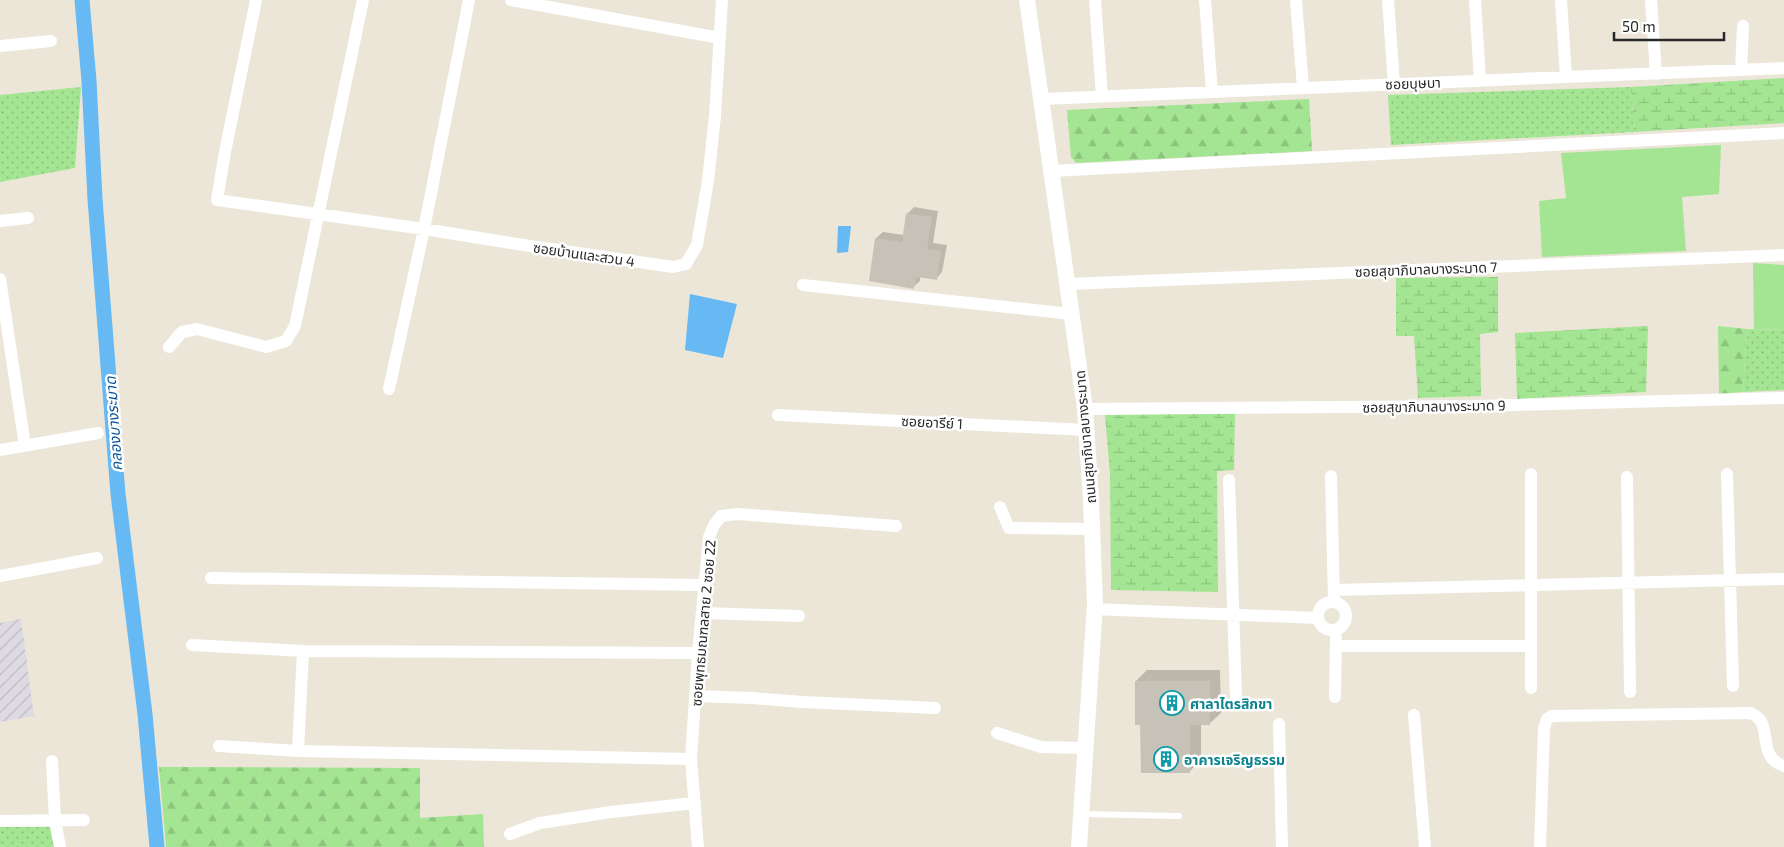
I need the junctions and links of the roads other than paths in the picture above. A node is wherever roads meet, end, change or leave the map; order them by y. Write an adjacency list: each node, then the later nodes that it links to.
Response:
1 (256, 0): 30 (street, ซอยบ้านและสวน 4)
2 (363, 0): 30 (street)
3 (470, 0): 33 (street)
4 (512, 0): 15 (street)
5 (722, 0): 15 (street, ซอยบ้านและสวน 4)
6 (1027, 0): 27 (street, ถนนสุขาภิบาลบางระมาด)
7 (1095, 0): 26 (street)
8 (1205, 0): 25 (street)
9 (1296, 0): 24 (street)
10 (1388, 0): 23 (street)
11 (1475, 0): 22 (street)
12 (1561, 0): 21 (street)
13 (1651, 0): 20 (street)
14 (1742, 26): 19 (street)
15 (720, 38): 33 (street, ซอยบ้านและสวน 4)
16 (51, 41): 17 (street)
17 (0, 46)
18 (1784, 68): 19 (street, ซอยบุษบา)
19 (1741, 70): 20 (street, ซอยบุษบา)
20 (1656, 74): 21 (street, ซอยบุษบา)
21 (1566, 77): 22 (street, ซอยบุษบา)
22 (1480, 81): 23 (street, ซอยบุษบา)
23 (1394, 84): 24 (street, ซอยบุษบา)
24 (1302, 88): 25 (street, ซอยบุษบา)
25 (1212, 92): 26 (street, ซอยบุษบา)
26 (1102, 96): 27 (street, ซอยบุษบา)
27 (1042, 99): 29 (street, ถนนสุขาภิบาลบางระมาด)
28 (1784, 133): 29 (street)
29 (1052, 171): 36 (street, ถนนสุขาภิบาลบางระมาด)
30 (318, 214): 33 (street, ซอยบ้านและสวน 4); 39 (street)
31 (28, 218): 32 (street)
32 (0, 221)
33 (424, 229): 40 (street)
34 (1784, 255): 36 (street, ซอยสุขาภิบาลบางระมาด 7)
35 (0, 279): 46 (street)
36 (1068, 284): 38 (street, ถนนสุขาภิบาลบางระมาด)
37 (803, 285): 38 (street)
38 (1072, 314): 42 (street, ถนนสุขาภิบาลบางระมาด)
39 (169, 346)
40 (390, 389)
41 (1784, 398): 42 (street, ซอยสุขาภิบาลบางระมาด 9)
42 (1085, 409): 44 (street, ถนนสุขาภิบาลบางระมาด)
43 (778, 415): 44 (street, ซอยอารีย์ 1)
44 (1086, 430): 55 (street, ถนนสุขาภิบาลบางระมาด)
45 (98, 433): 46 (street)
46 (24, 446): 47 (street)
47 (0, 450)
48 (1531, 474): 63 (street)
49 (1727, 474): 60 (street)
50 (1331, 476): 64 (street)
51 (1627, 477): 61 (street)
52 (1229, 480): 67 (street)
53 (1000, 507): 55 (street)
54 (896, 526): 62 (street, ซอยพุทธมณฑลสาย 2 ซอย 22)
55 (1092, 529): 65 (street, ถนนสุขาภิบาลบางระมาด)
56 (97, 558): 57 (street)
57 (0, 576)
58 (211, 578): 62 (street)
59 (1784, 579): 60 (street)
60 (1730, 580): 61 (street); 76 (street)
61 (1629, 582): 63 (street); 78 (street)
62 (704, 585): 66 (street, ซอยพุทธมณฑลสาย 2 ซอย 22)
63 (1531, 585): 64 (street); 73 (street)
64 (1334, 596): 69 (street); 70 (street)
65 (1094, 609): 67 (street); 87 (street, ถนนสุขาภิบาลบางระมาด)
66 (702, 613): 68 (street); 75 (street, ซอยพุทธมณฑลสาย 2 ซอย 22)
67 (1233, 614): 69 (street); 81 (street)
68 (799, 616)
69 (1318, 618): 70 (street)
70 (1336, 629): 72 (street)
71 (192, 645): 74 (street)
72 (1336, 646): 73 (street); 80 (street)
73 (1531, 646): 77 (street)
74 (303, 651): 75 (street); 88 (street)
75 (698, 653): 79 (street, ซอยพุทธมณฑลสาย 2 ซอย 22)
76 (1733, 686)
77 (1531, 688)
78 (1630, 692)
79 (695, 696): 82 (street); 89 (street, ซอยพุทธมณฑลสาย 2 ซอย 22)
80 (1335, 697)
81 (1236, 698)
82 (935, 708)
83 (1414, 715): 103 (street)
84 (1278, 724): 102 (street)
85 (998, 733): 87 (street)
86 (219, 746): 88 (street)
87 (1086, 748): 93 (street, ถนนสุขาภิบาลบางระมาด)
88 (298, 752): 89 (street)
89 (691, 759): 92 (street, ซอยพุทธมณฑลสาย 2 ซอย 22)
90 (52, 760): 97 (street)
91 (1784, 766): 104 (street)
92 (695, 804): 98 (street); 100 (street, ซอยพุทธมณฑลสาย 2 ซอย 22)
93 (1082, 814): 94 (lane); 101 (street, ถนนสุขาภิบาลบางระมาด)
94 (1179, 816)
95 (84, 820): 97 (street)
96 (0, 821): 97 (street)
97 (55, 821): 99 (street)
98 (510, 834)
99 (60, 847)
100 (698, 847)
101 (1079, 847)
102 (1282, 847)
103 (1425, 847)
104 (1540, 847)

